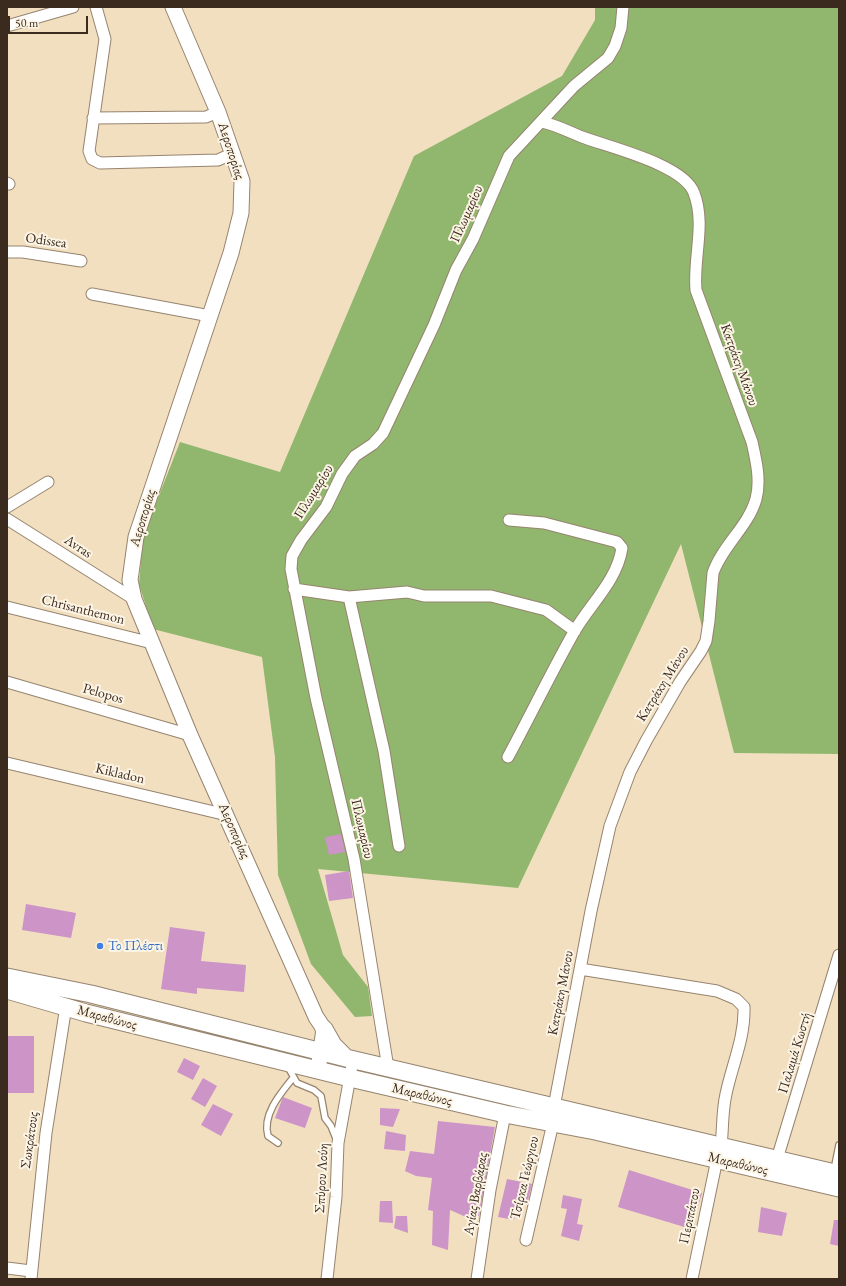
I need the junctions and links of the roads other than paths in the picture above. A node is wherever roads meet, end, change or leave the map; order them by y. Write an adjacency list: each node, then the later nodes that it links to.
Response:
1 (74, 7): 5 (street)
2 (96, 7): 8 (street)
3 (173, 7): 7 (street, Αεροπορίας)
4 (623, 7): 9 (street, Πλωμαρίου)
5 (56, 10): 6 (street)
6 (7, 26)
7 (218, 112): 8 (street); 10 (street, Αεροπορίας)
8 (93, 118): 10 (street)
9 (542, 122): 19 (street, Πλωμαρίου); 32 (street, Κατράκη Μάνου)
10 (234, 153): 14 (street, Αεροπορίας)
11 (7, 252): 12 (street, Odissea)
12 (81, 261)
13 (92, 294): 14 (street)
14 (210, 316): 21 (street, Αεροπορίας)
15 (48, 482): 16 (street)
16 (7, 507)
17 (7, 519): 21 (street, Avras)
18 (509, 520): 23 (street)
19 (294, 589): 20 (street); 40 (street, Πλωμαρίου)
20 (349, 596): 23 (street); 30 (street)
21 (134, 599): 24 (street, Αεροπορίας)
22 (7, 606): 24 (street, Chrisanthemon)
23 (575, 631): 27 (street)
24 (152, 643): 26 (street, Αεροπορίας)
25 (7, 682): 26 (street, Pelopos)
26 (190, 735): 29 (street, Αεροπορίας)
27 (508, 757)
28 (7, 763): 29 (street, Kikladon)
29 (227, 815): 36 (street, Αεροπορίας)
30 (399, 846)
31 (839, 955): 50 (street, Παλαμά Κωστή)
32 (580, 969): 45 (street, Κατράκη Μάνου); 49 (street, Περιπάτου)
33 (7, 977): 37 (main road, Μαραθώνος)
34 (7, 990): 35 (main road, Μαραθώνος)
35 (66, 1006): 39 (main road, Μαραθώνος); 54 (street, Σωκράτους)
36 (320, 1023): 37 (street); 38 (main road)
37 (316, 1051): 38 (main road, Μαραθώνος); 41 (street)
38 (349, 1059): 40 (main road, Μαραθώνος); 43 (street, Σπύρου Λούη)
39 (284, 1062): 41 (main road, Μαραθώνος); 42 (lane)
40 (388, 1068): 45 (main road, Μαραθώνος)
41 (313, 1069): 43 (main road, Μαραθώνος)
42 (292, 1078): 46 (lane); 47 (lane)
43 (350, 1078): 44 (main road, Μαραθώνος); 47 (street, Σπύρου Λούη)
44 (505, 1114): 45 (main road, Μαραθώνος); 56 (street, Αγίας Βαρβάρας)
45 (553, 1115): 49 (main road, Μαραθώνος); 52 (street, Τσίρκα Γεώργιου)
46 (278, 1143)
47 (338, 1143): 55 (street, Σπύρου Λούη)
48 (839, 1145): 51 (lane)
49 (719, 1152): 50 (main road, Μαραθώνος); 51 (main road, Μαραθώνος); 57 (street, Περιπάτου)
50 (777, 1159): 51 (main road, Μαραθώνος)
51 (837, 1178)
52 (526, 1240)
53 (7, 1268): 54 (street)
54 (31, 1275)
55 (327, 1279)
56 (477, 1279)
57 (692, 1279)

